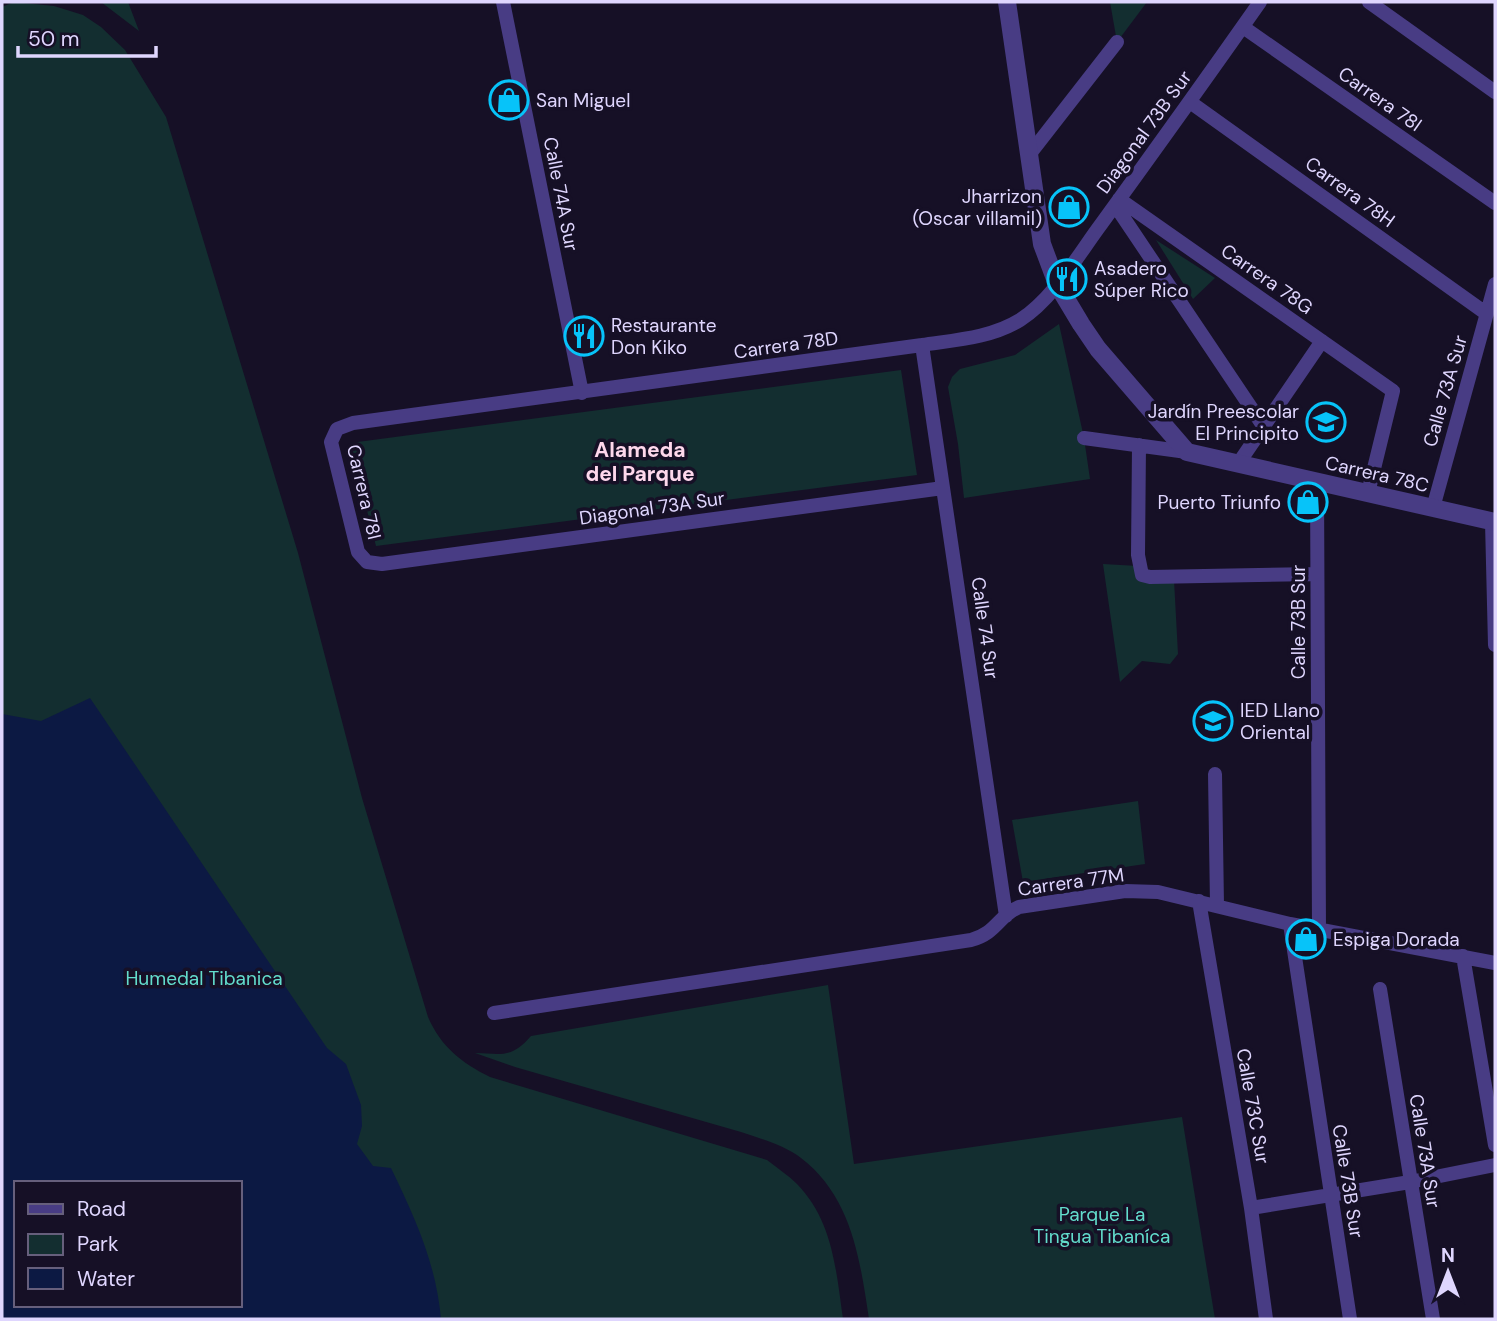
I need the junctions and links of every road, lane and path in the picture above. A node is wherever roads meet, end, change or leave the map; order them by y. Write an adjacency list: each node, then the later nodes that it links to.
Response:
1 (503, 2): 17 (street, Calle 74A Sur)
2 (1007, 2): 9 (street)
3 (1260, 2): 5 (street, Diagonal 73B Sur)
4 (1368, 2): 7 (street)
5 (1243, 27): 8 (street, Diagonal 73B Sur); 11 (street, Carrera 78I)
6 (1117, 42): 9 (street)
7 (1495, 92)
8 (1191, 102): 10 (street, Diagonal 73B Sur); 14 (street, Carrera 78H)
9 (1029, 155): 12 (street)
10 (1117, 202): 12 (street, Diagonal 73B Sur); 15 (street, Carrera 78G); 18 (street)
11 (1495, 204)
12 (1057, 284): 16 (street, Carrera 78D); 22 (street)
13 (1495, 284): 14 (street, Calle 73A Sur)
14 (1487, 314): 27 (street, Calle 73A Sur)
15 (1322, 341): 18 (street); 26 (street, Carrera 78G)
16 (922, 345): 17 (street, Carrera 78D); 25 (street, Calle 74 Sur)
17 (582, 393): 19 (street, Carrera 78D)
18 (1264, 427): 23 (street)
19 (337, 429): 29 (street, Carrera 78I)
20 (1084, 438): 21 (street, Carrera 78C)
21 (1139, 445): 22 (street, Carrera 78C); 30 (street)
22 (1187, 452): 23 (street, Carrera 78C)
23 (1238, 464): 24 (street, Carrera 78C)
24 (1317, 482): 26 (street, Carrera 78C); 30 (street, Calle 73B Sur)
25 (943, 488): 29 (street, Diagonal 73A Sur); 35 (street, Calle 74 Sur)
26 (1368, 493): 27 (street, Carrera 78C)
27 (1433, 508): 28 (street, Carrera 78C)
28 (1494, 522): 31 (street)
29 (367, 562)
30 (1317, 574): 37 (street, Calle 73B Sur)
31 (1495, 645)
32 (1215, 774): 34 (street)
33 (1199, 901): 34 (street, Carrera 77M); 35 (street, Carrera 77M); 46 (street, Calle 73C Sur)
34 (1217, 905): 36 (street, Carrera 77M)
35 (1006, 916): 41 (street, Carrera 77M)
36 (1290, 924): 37 (street, Carrera 77M); 45 (street, Calle 73B Sur)
37 (1318, 930): 38 (street, Carrera 77M)
38 (1463, 956): 39 (street, Carrera 77M); 42 (street)
39 (1495, 963)
40 (1380, 989): 44 (street, Calle 73A Sur)
41 (494, 1013)
42 (1495, 1145)
43 (1495, 1165): 44 (street)
44 (1410, 1182): 45 (street); 49 (street, Calle 73A Sur)
45 (1331, 1195): 46 (street); 48 (street, Calle 73B Sur)
46 (1251, 1208): 47 (street, Calle 73C Sur)
47 (1266, 1319)
48 (1350, 1319)
49 (1433, 1319)

